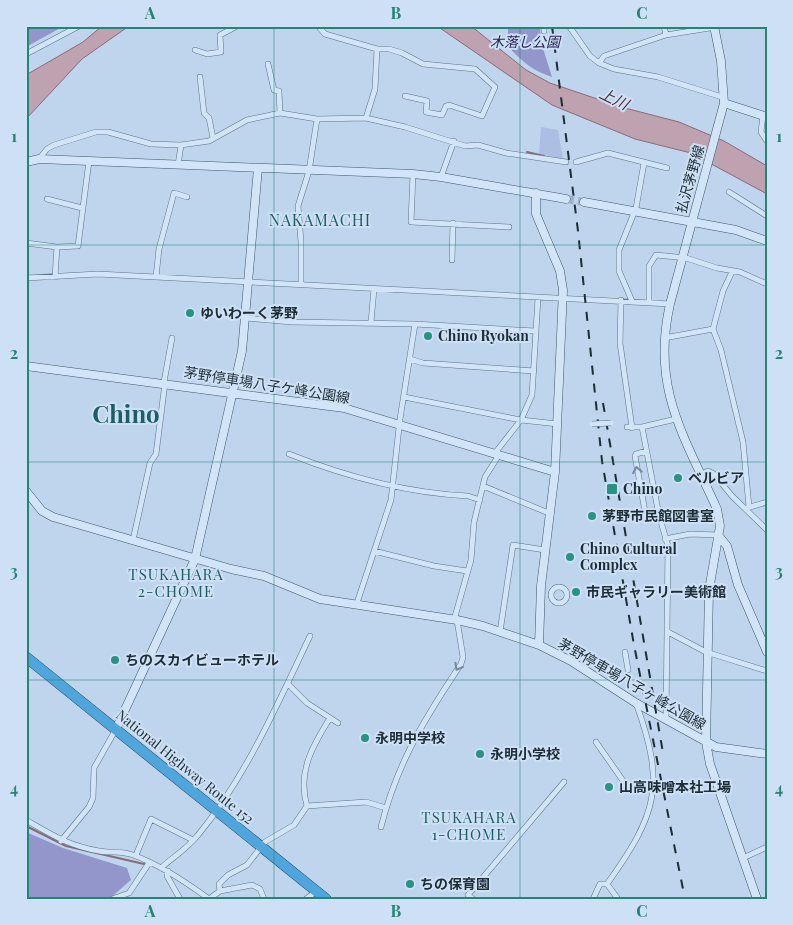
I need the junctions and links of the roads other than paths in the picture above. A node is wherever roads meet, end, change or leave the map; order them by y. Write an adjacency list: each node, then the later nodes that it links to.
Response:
1 (79, 26): 10 (street)
2 (236, 26): 9 (street)
3 (318, 26): 8 (street)
4 (569, 26): 11 (street)
5 (664, 26): 7 (street)
6 (715, 26): 7 (street); 15 (street, 払沢茅野線)
7 (666, 35): 11 (street)
8 (377, 49): 14 (street); 18 (street)
9 (195, 50)
10 (26, 54)
11 (598, 62): 15 (street)
12 (268, 64): 16 (street)
13 (200, 77): 20 (street)
14 (405, 96)
15 (723, 100): 17 (street); 45 (street, 払沢茅野線)
16 (280, 113): 19 (street); 20 (street)
17 (765, 116): 22 (street)
18 (366, 118): 19 (street); 21 (street)
19 (317, 119): 33 (street)
20 (213, 138): 23 (street)
21 (454, 141): 27 (street); 35 (street)
22 (767, 141)
23 (181, 145): 24 (street); 30 (street)
24 (39, 159): 25 (street); 26 (street)
25 (89, 161): 30 (street); 42 (street)
26 (26, 162)
27 (566, 162)
28 (576, 162): 29 (street)
29 (644, 163): 32 (street); 43 (street)
30 (178, 165): 31 (street)
31 (258, 168): 33 (street); 57 (street)
32 (666, 168)
33 (309, 171): 34 (street); 58 (street)
34 (413, 174): 35 (street); 46 (street)
35 (441, 177): 37 (street)
36 (729, 192): 44 (street)
37 (536, 193): 40 (street); 62 (street, 茅野停車場八子ヶ峰公園線)
38 (187, 197): 55 (street)
39 (48, 199): 42 (street)
40 (566, 199)
41 (584, 202): 43 (street)
42 (82, 208): 50 (street)
43 (634, 212): 45 (street); 64 (street)
44 (767, 216)
45 (691, 221): 48 (street); 51 (street, 払沢茅野線)
46 (453, 223): 47 (street); 52 (street)
47 (509, 227)
48 (767, 241)
49 (26, 243): 50 (street)
50 (56, 247): 54 (street)
51 (682, 258): 53 (street); 65 (street); 66 (street, 払沢茅野線)
52 (452, 260)
53 (732, 272): 59 (street); 70 (street)
54 (55, 276): 55 (street); 56 (street)
55 (156, 277): 57 (street)
56 (26, 278)
57 (248, 282): 58 (street); 67 (street)
58 (301, 284): 60 (street)
59 (767, 284)
60 (374, 289): 61 (street); 68 (street)
61 (538, 298): 62 (street); 71 (street)
62 (563, 298): 63 (street); 84 (street, 茅野停車場八子ヶ峰公園線)
63 (621, 300): 64 (street); 86 (street)
64 (632, 301): 65 (street)
65 (649, 302): 66 (street)
66 (670, 304): 73 (street, 払沢茅野線)
67 (246, 318): 68 (street); 78 (street)
68 (372, 322): 69 (street)
69 (415, 324): 71 (street); 74 (street)
70 (713, 329): 73 (street); 97 (street)
71 (535, 331): 76 (street)
72 (172, 338): 77 (street)
73 (664, 338): 81 (street, 払沢茅野線)
74 (410, 359): 76 (street); 79 (street)
75 (26, 366): 77 (street, 茅野停車場八子ケ峰公園線)
76 (534, 371): 80 (street)
77 (165, 382): 78 (street, 茅野停車場八子ケ峰公園線); 103 (street)
78 (234, 392): 83 (street, 茅野停車場八子ケ峰公園線); 106 (street)
79 (404, 397): 80 (street); 83 (street)
80 (521, 420): 84 (street); 89 (street)
81 (676, 420): 86 (street); 91 (street)
82 (611, 423): 85 (street, bridge)
83 (400, 424): 89 (street, 茅野停車場八子ケ峰公園線); 92 (street)
84 (558, 424): 90 (street, 茅野停車場八子ヶ峰公園線)
85 (592, 424)
86 (642, 427): 87 (street)
87 (647, 451): 99 (street); 99 (street, one-way to 87)
88 (289, 454): 92 (street)
89 (497, 454): 90 (street, 茅野停車場八子ケ峰公園線); 93 (street)
90 (556, 472): 98 (street, 茅野停車場八子ヶ峰公園線)
91 (702, 474): 97 (street); 101 (street, 茅野停車場八子ヶ峰公園線)
92 (393, 486): 95 (street); 105 (street)
93 (483, 486): 95 (street); 98 (street)
94 (26, 491): 103 (street)
95 (480, 500): 107 (street)
96 (767, 502): 97 (street)
97 (747, 508): 100 (street)
98 (551, 514): 104 (street, 茅野停車場八子ヶ峰公園線)
99 (659, 515): 102 (street)
100 (767, 530)
101 (718, 535): 102 (street); 115 (street, 茅野停車場八子ヶ峰公園線); 116 (street)
102 (665, 539): 111 (street)
103 (132, 540): 106 (street)
104 (545, 550): 110 (street); 113 (street, 茅野停車場八子ヶ峰公園線)
105 (374, 551): 107 (street); 108 (street)
106 (195, 559): 108 (street); 125 (street)
107 (467, 571): 109 (street)
108 (357, 603): 109 (street)
109 (455, 620): 110 (street); 132 (street, one-way to 132)
110 (500, 632): 113 (street)
111 (668, 632): 115 (street); 123 (street)
112 (310, 636): 120 (street)
113 (540, 645): 121 (street, 茅野停車場八子ヶ峰公園線)
114 (625, 652): 118 (street)
115 (706, 652): 119 (street); 127 (street, 茅野停車場八子ヶ峰公園線)
116 (767, 652)
117 (26, 658): 125 (highway, National Highway Route 152)
118 (628, 670)
119 (767, 671)
120 (288, 684): 122 (street); 133 (street)
121 (636, 703): 123 (street, 茅野停車場八子ヶ峰公園線); 130 (street)
122 (330, 718): 124 (street); 131 (street)
123 (666, 719): 127 (street, 茅野停車場八子ヶ峰公園線)
124 (338, 723)
125 (116, 729): 133 (highway, National Highway Route 152); 137 (street)
126 (596, 742): 130 (street)
127 (706, 742): 128 (street); 141 (street, 茅野停車場八子ヶ峰公園線)
128 (767, 754)
129 (564, 782): 153 (street)
130 (653, 787): 145 (street)
131 (307, 806): 132 (street); 138 (street)
132 (386, 808): 135 (street)
133 (216, 809): 136 (street); 138 (highway, National Highway Route 152)
134 (26, 820): 137 (street)
135 (381, 826)
136 (193, 840): 140 (street); 143 (street)
137 (61, 841): 140 (street)
138 (262, 846): 146 (street); 147 (highway, National Highway Route 152)
139 (767, 847): 141 (street)
140 (136, 855): 142 (street)
141 (743, 858): 156 (street, 茅野停車場八子ヶ峰公園線)
142 (149, 863): 143 (street); 148 (street)
143 (161, 868): 144 (street)
144 (168, 871): 146 (street); 149 (street)
145 (607, 884): 154 (street); 155 (street)
146 (220, 891): 150 (street)
147 (317, 891): 151 (street); 152 (highway, National Highway Route 152)
148 (112, 899)
149 (180, 899)
150 (264, 899)
151 (306, 899)
152 (326, 899)
153 (473, 899)
154 (593, 899)
155 (618, 899)
156 (758, 899)

